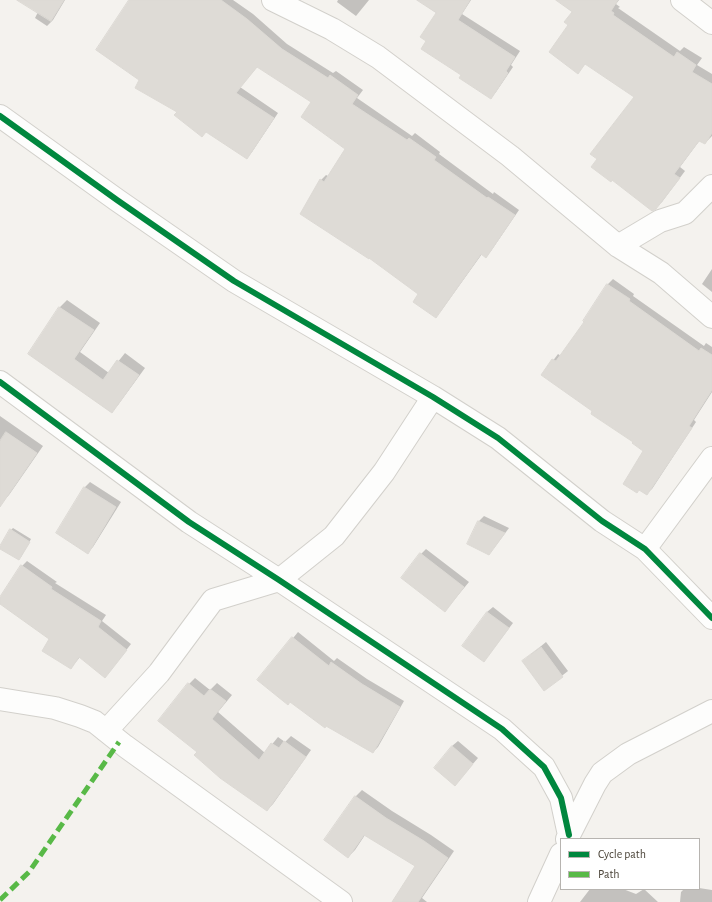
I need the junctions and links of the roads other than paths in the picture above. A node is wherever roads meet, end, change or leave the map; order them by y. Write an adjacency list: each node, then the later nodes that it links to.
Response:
1 (273, 0): 6 (street)
2 (682, 0): 3 (street)
3 (712, 23)
4 (0, 116): 9 (street)
5 (712, 186): 6 (street)
6 (618, 246): 7 (street)
7 (712, 318)
8 (0, 382): 12 (street)
9 (433, 397): 11 (street); 12 (street)
10 (712, 458): 11 (street)
11 (645, 549): 13 (street)
12 (279, 580): 16 (street); 17 (street)
13 (712, 618)
14 (0, 699): 16 (street)
15 (712, 711): 18 (street)
16 (106, 730): 20 (street)
17 (565, 838)
18 (568, 838)
19 (560, 856): 21 (street)
20 (341, 902)
21 (539, 902)

